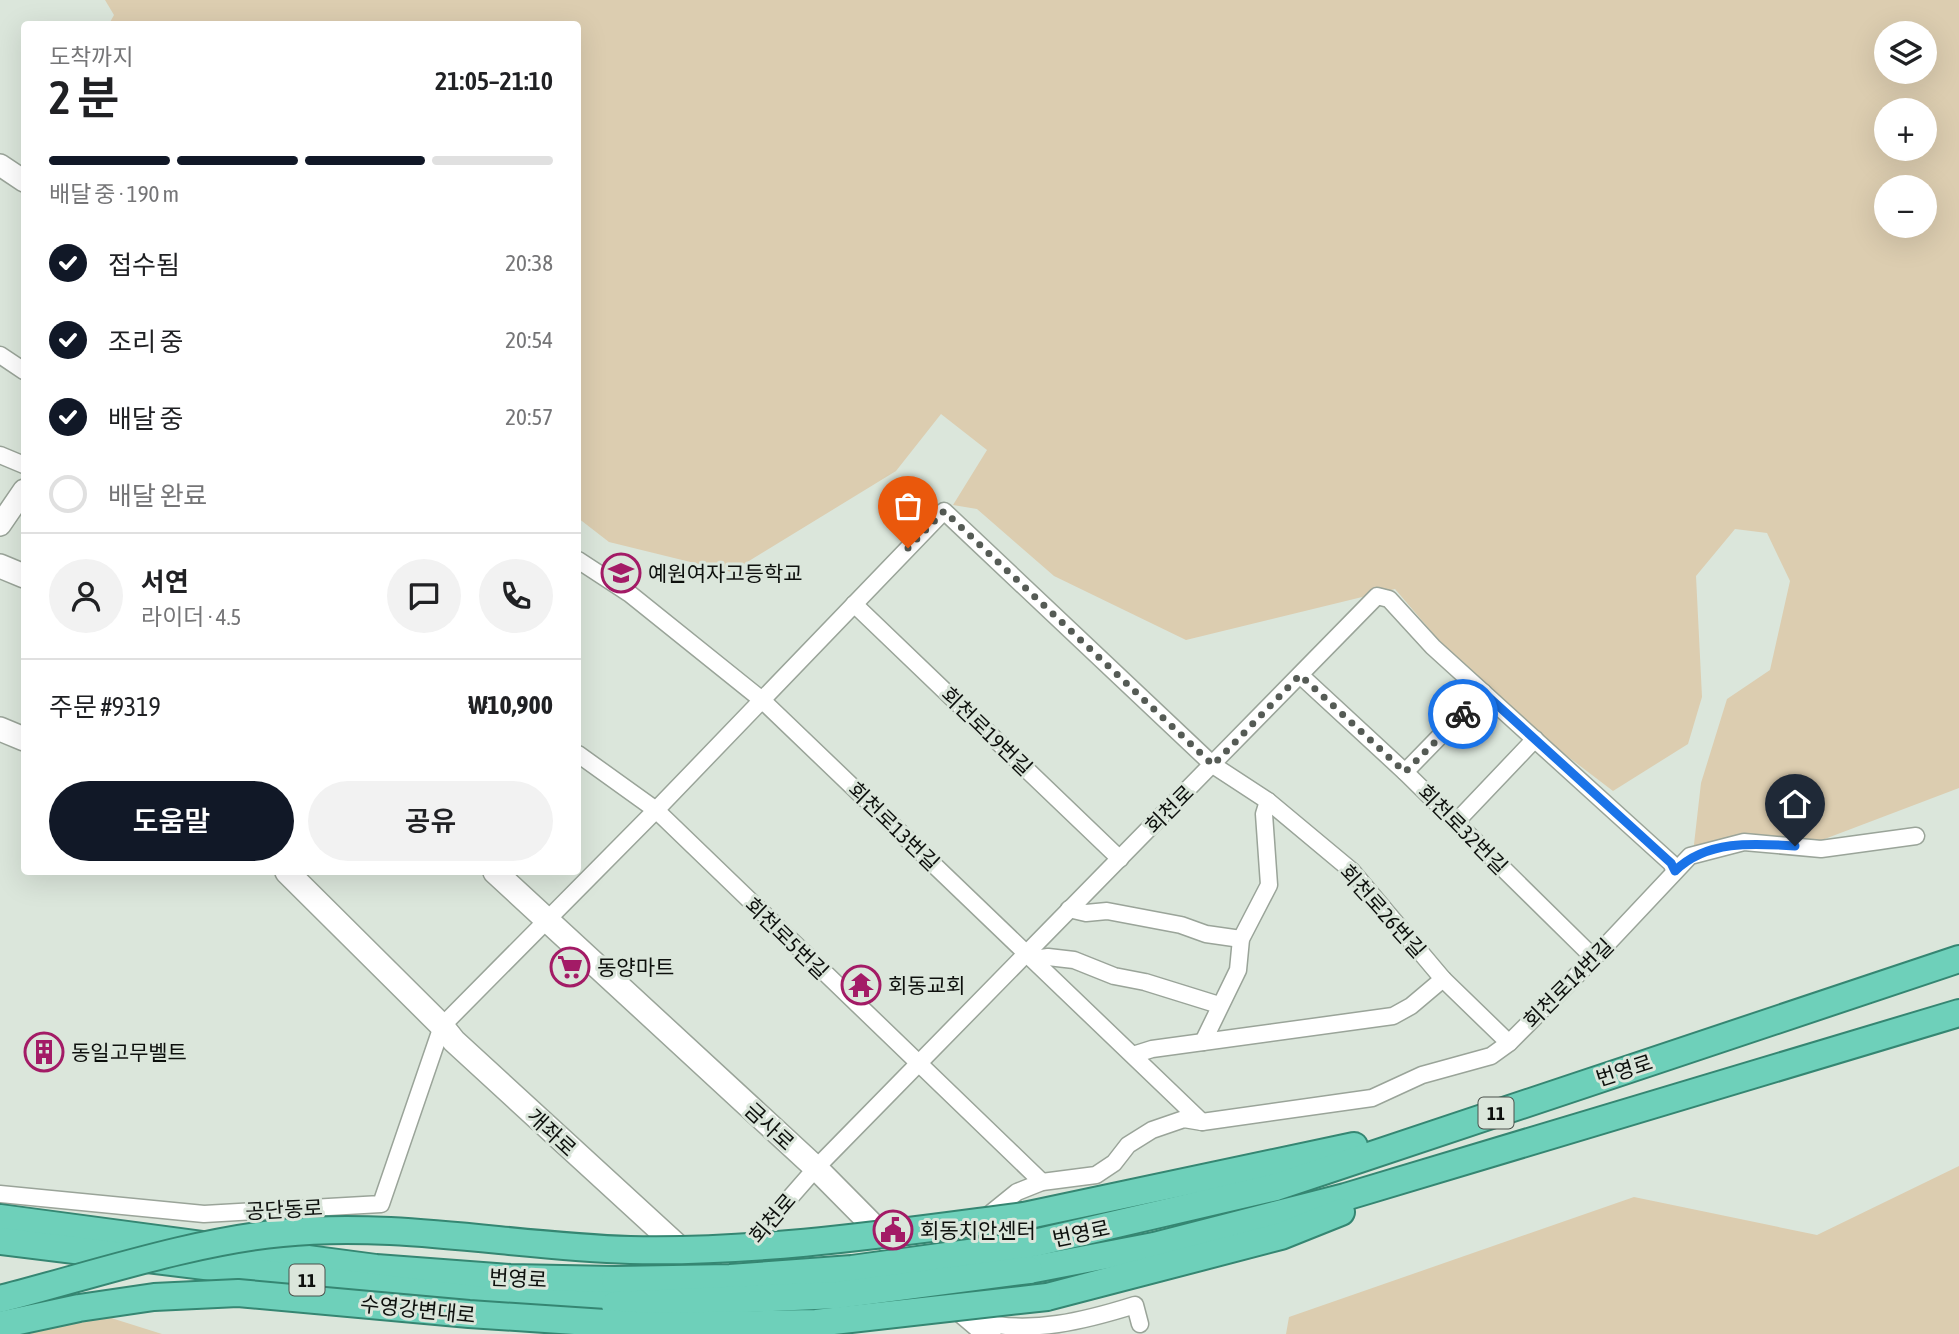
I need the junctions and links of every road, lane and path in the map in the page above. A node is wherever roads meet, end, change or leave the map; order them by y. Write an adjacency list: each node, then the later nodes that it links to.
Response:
1 (0, 165): 2 (street)
2 (21, 179)
3 (0, 355): 4 (street)
4 (21, 369)
5 (0, 455): 6 (street)
6 (21, 464)
7 (21, 494): 8 (street)
8 (0, 526)
9 (581, 562): 15 (street, 회천로13번길)
10 (0, 566): 11 (main road)
11 (21, 575)
12 (854, 604): 15 (street); 20 (street, 회천로26번길); 26 (street, 회천로19번길)
13 (1300, 675): 14 (street, 회천로); 20 (street, 회천로); 21 (street, 회천로32번길)
14 (1483, 692): 18 (street, 회천로); 21 (street)
15 (762, 700): 23 (street); 33 (street, 회천로13번길)
16 (0, 729): 17 (main road)
17 (21, 738)
18 (1535, 739): 24 (street); 27 (street, 회천로)
19 (581, 756): 23 (street, 회천로5번길)
20 (1213, 765): 22 (street, 회천로26번길); 26 (street, 회천로)
21 (1405, 772): 24 (street, 회천로32번길)
22 (1268, 801): 32 (street); 36 (street, 회천로26번길)
23 (656, 810): 31 (street); 43 (street, 회천로5번길)
24 (1456, 822): 34 (street, 회천로32번길)
25 (1916, 836): 27 (street, 회천로14번길)
26 (1120, 859): 30 (street, 회천로)
27 (1675, 871): 34 (street, 회천로14번길)
28 (290, 875): 39 (main road, 개좌로)
29 (498, 875): 31 (main road, 금사로)
30 (1069, 909): 32 (street); 33 (street, 회천로)
31 (547, 921): 39 (street); 47 (main road, 금사로)
32 (1241, 939): 37 (street)
33 (1030, 956): 37 (street); 42 (street); 43 (street, 회천로)
34 (1594, 958): 41 (street, 회천로14번길)
35 (1959, 959): 45 (highway, 번영로 / 11)
36 (1443, 979): 40 (street); 41 (street, 회천로26번길)
37 (1219, 1005): 40 (street)
38 (1959, 1013): 46 (highway, 번영로 / 11)
39 (442, 1026): 49 (street, 공단동로); 52 (main road, 개좌로)
40 (1203, 1042): 42 (street)
41 (1509, 1043): 44 (street, 회천로14번길)
42 (1133, 1055): 44 (street)
43 (919, 1065): 47 (street, 회천로); 48 (street)
44 (1202, 1122): 48 (street, 회천로14번길)
45 (1462, 1124): 50 (highway); 56 (highway, 번영로 / 11)
46 (1470, 1161): 56 (highway, 번영로 / 11); 62 (highway, 수영강변대로, bridge)
47 (816, 1168): 55 (main road, 금사로); 57 (street, 회천로)
48 (1042, 1182): 50 (street, 회천로14번길)
49 (0, 1194)
50 (1020, 1204): 53 (street, 회천로14번길); 59 (highway, bridge)
51 (0, 1218): 58 (highway, 번영로 / 11)
52 (663, 1235): 57 (main road, 개좌로); 60 (street)
53 (959, 1238): 55 (street); 63 (street)
54 (0, 1241): 58 (highway, 번영로 / 11)
55 (898, 1250): 63 (main road, 금사로)
56 (1027, 1257): 58 (highway, 번영로 / 11, bridge)
57 (716, 1282): 60 (street); 65 (main road, 개좌로)
58 (615, 1293)
59 (0, 1299)
60 (680, 1318): 64 (street)
61 (1140, 1324): 63 (street)
62 (0, 1325)
63 (981, 1327)
64 (664, 1334)
65 (779, 1334)

